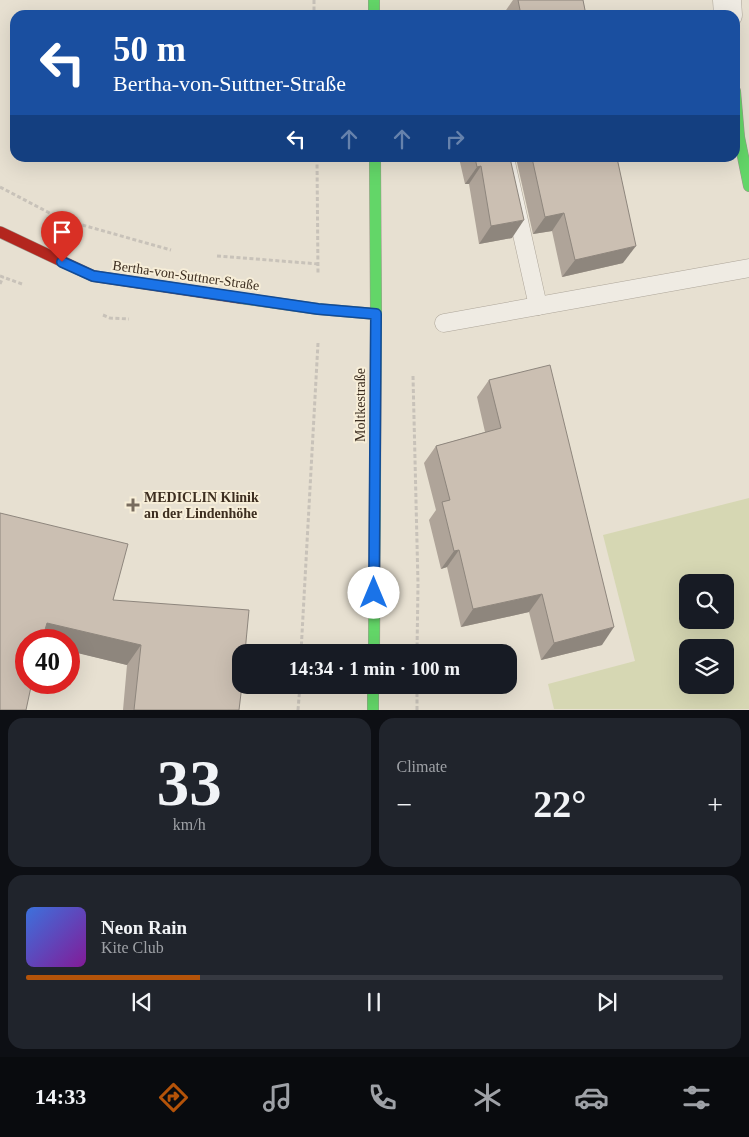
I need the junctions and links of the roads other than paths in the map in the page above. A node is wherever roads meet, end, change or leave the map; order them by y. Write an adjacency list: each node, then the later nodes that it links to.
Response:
1 (740, 142): 4 (street)
2 (375, 162): 8 (street, Moltkestraße)
3 (506, 162): 7 (lane)
4 (749, 186)
5 (0, 232): 8 (street, Bertha-von-Suttner-Straße)
6 (749, 268): 7 (lane)
7 (538, 306): 9 (lane)
8 (376, 314): 10 (street, Moltkestraße)
9 (444, 323)
10 (374, 644)
11 (373, 694): 12 (street)
12 (373, 710)

